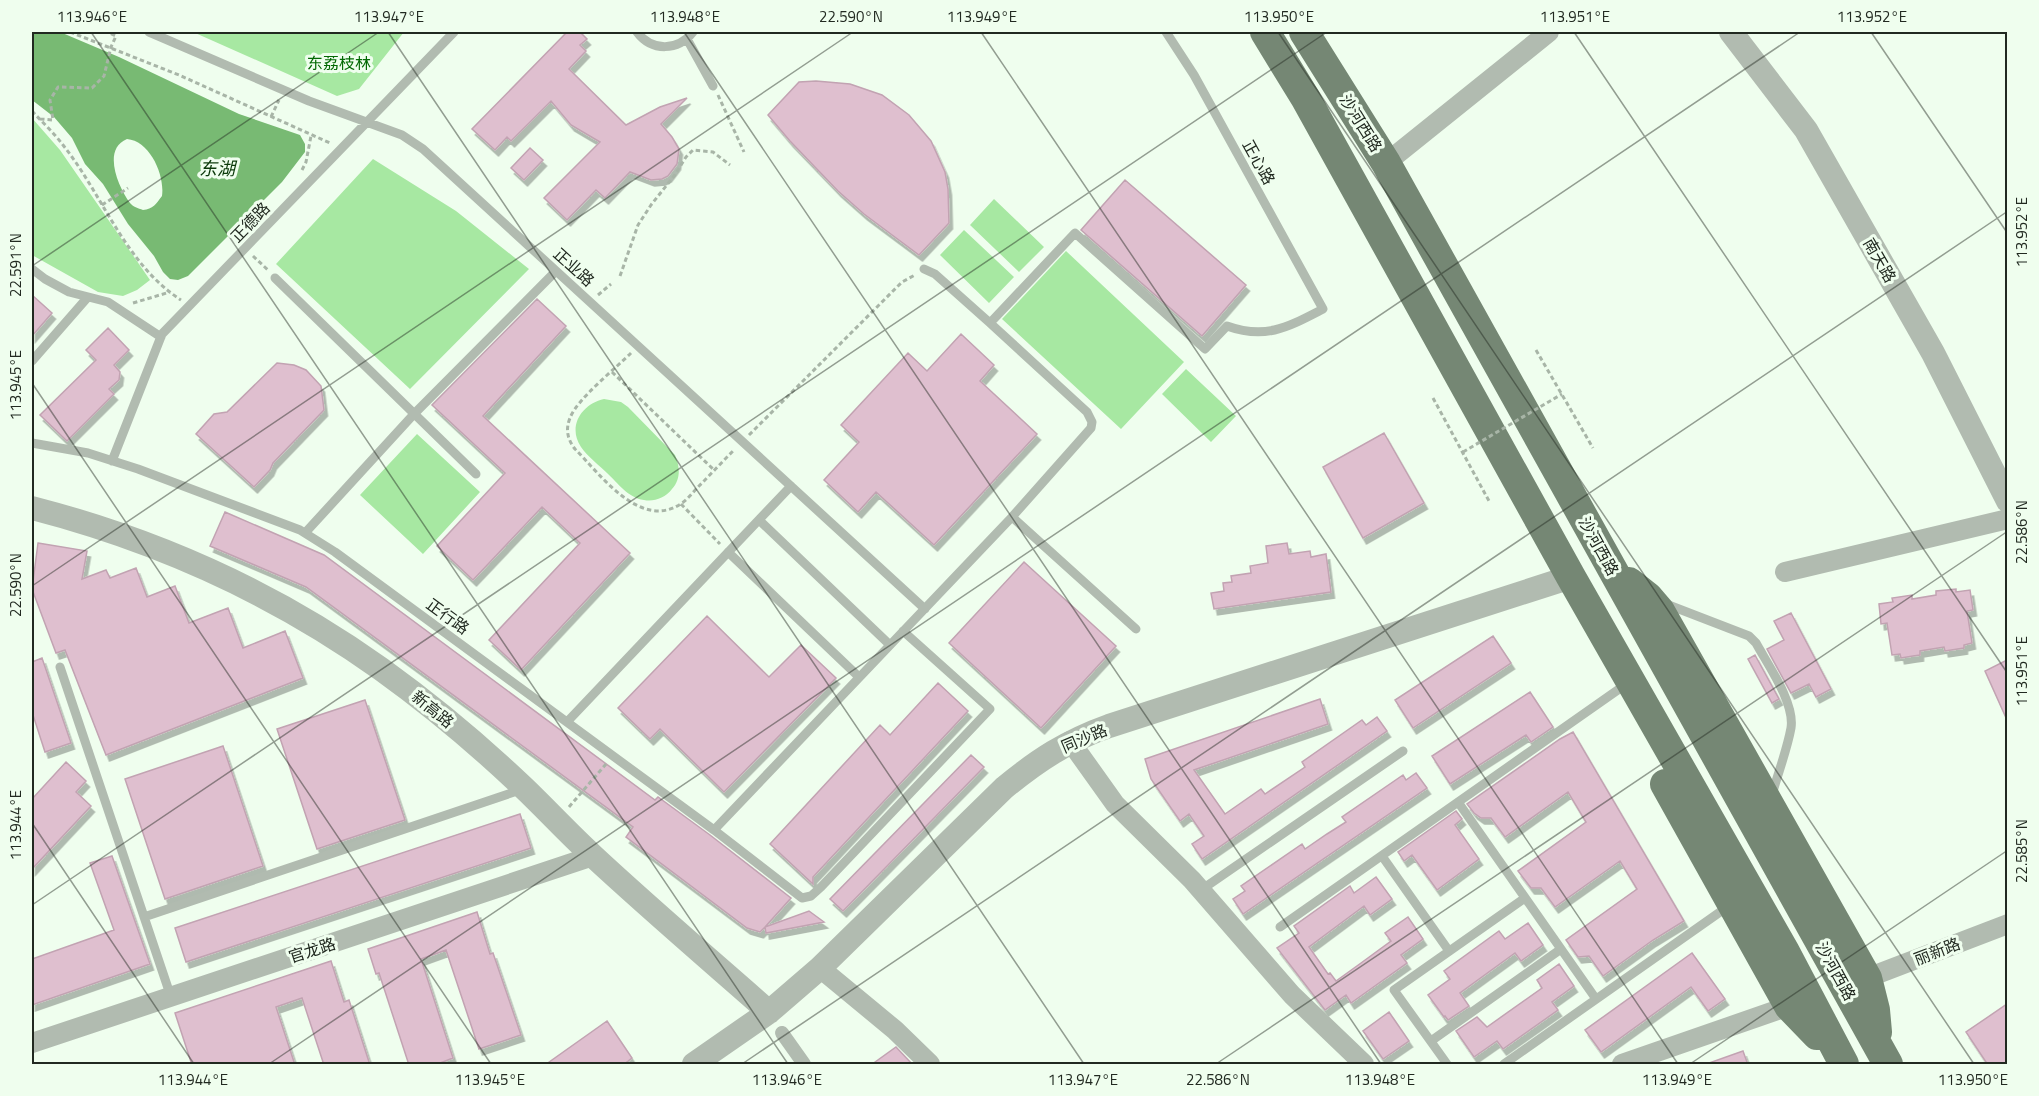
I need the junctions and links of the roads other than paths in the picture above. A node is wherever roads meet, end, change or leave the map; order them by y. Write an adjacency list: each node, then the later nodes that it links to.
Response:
1 (149, 32): 11 (lane, 正业路)
2 (454, 32): 11 (lane, 正德路)
3 (638, 32): 9 (lane)
4 (1166, 32): 18 (lane, 正心路)
5 (1264, 32): 35 (main road)
6 (1304, 32): 12 (main road, 沙河西路)
7 (1549, 32): 12 (street)
8 (1731, 32): 26 (street, 南天路)
9 (690, 35): 10 (lane)
10 (713, 86)
11 (368, 122): 15 (lane, 正业路); 19 (lane, 正德路)
12 (1386, 163): 33 (main road, 沙河西路)
13 (32, 269): 17 (lane)
14 (924, 269): 18 (lane)
15 (556, 271): 21 (lane); 25 (lane, 正业路)
16 (275, 278): 21 (lane)
17 (87, 298): 19 (lane); 20 (lane)
18 (990, 323): 28 (lane)
19 (161, 337): 23 (lane, 正德路)
20 (32, 361)
21 (414, 414): 24 (lane); 31 (lane)
22 (32, 443): 23 (lane, 正行路)
23 (112, 461): 31 (lane, 正行路)
24 (476, 474)
25 (791, 486): 30 (lane); 37 (lane, 正业路)
26 (2007, 501)
27 (32, 508): 48 (street, 新高路)
28 (1012, 517): 37 (lane); 38 (lane)
29 (2007, 519): 34 (street)
30 (759, 520): 32 (lane); 40 (lane)
31 (305, 533): 45 (lane, 正行路)
32 (728, 552): 43 (lane); 45 (lane)
33 (1610, 566): 36 (main road); 50 (main road, 沙河西路)
34 (1785, 572)
35 (1571, 577): 41 (main road); 46 (street, 同沙路)
36 (1648, 597): 50 (main road); 50 (lane)
37 (925, 609): 39 (lane)
38 (1136, 629)
39 (903, 631): 40 (lane); 51 (lane, 正行路)
40 (890, 645): 43 (lane)
41 (1610, 646): 44 (main road); 79 (main road)
42 (60, 667): 57 (lane)
43 (859, 677): 51 (lane)
44 (1622, 687): 49 (lane); 56 (main road)
45 (567, 722): 51 (lane, 正行路)
46 (1070, 741): 54 (street); 62 (street, 同沙路)
47 (1403, 751): 54 (lane)
48 (524, 788): 52 (street, 新高路); 57 (lane)
49 (1458, 802): 53 (lane); 55 (lane)
50 (1764, 819): 63 (main road); 71 (main road, 沙河西路)
51 (714, 830)
52 (593, 856): 64 (street, 官龙路); 67 (street, 新高路)
53 (1382, 856): 59 (lane); 61 (lane)
54 (1201, 890): 75 (street)
55 (1525, 897): 60 (lane); 61 (lane)
56 (1732, 904): 65 (lane); 66 (main road)
57 (144, 917): 64 (lane)
58 (2007, 924): 63 (street, 丽新路)
59 (1280, 927)
60 (1561, 949): 65 (lane); 69 (lane)
61 (1449, 951): 69 (lane)
62 (820, 968): 67 (street, 同沙路); 74 (street)
63 (1867, 978): 71 (main road)
64 (171, 997): 70 (street, 官龙路)
65 (1596, 999): 77 (lane)
66 (1789, 1006): 78 (street); 79 (main road)
67 (769, 1012): 72 (street, 同沙路)
68 (782, 1033): 73 (street)
69 (1431, 1041): 76 (lane)
70 (32, 1043)
71 (1883, 1056)
72 (694, 1065)
73 (804, 1065)
74 (930, 1065)
75 (1364, 1065)
76 (1447, 1065)
77 (1504, 1065)
78 (1622, 1065)
79 (1843, 1065)

